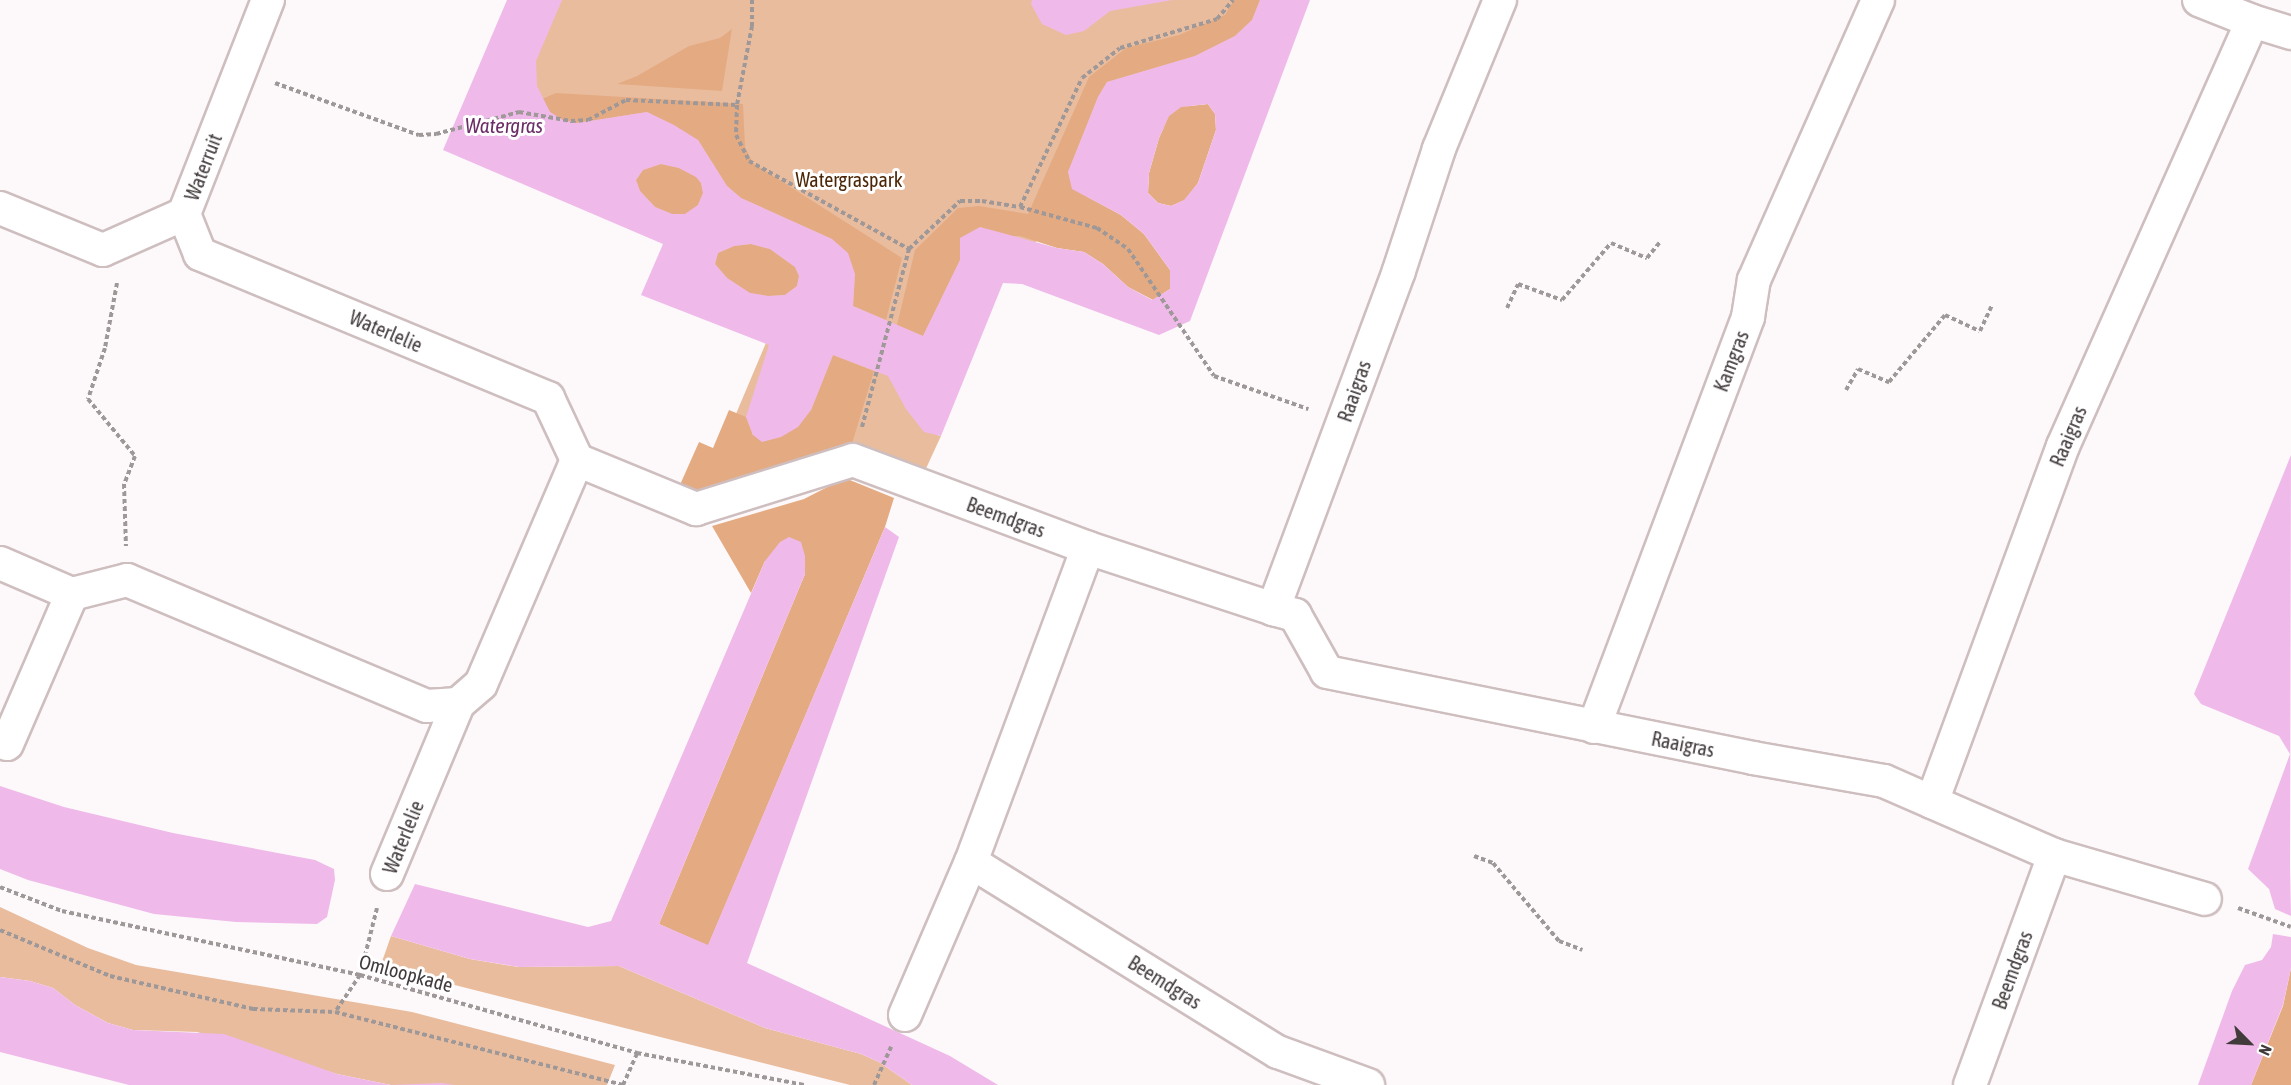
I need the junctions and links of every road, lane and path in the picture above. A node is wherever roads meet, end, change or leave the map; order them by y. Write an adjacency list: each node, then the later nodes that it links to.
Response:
1 (268, 0): 9 (street, Waterruit)
2 (752, 0): 10 (path)
3 (1233, 0): 11 (path)
4 (1500, 0): 20 (street, Raaigras)
5 (1878, 0): 29 (street, Kamgras)
6 (2199, 0): 7 (street)
7 (2253, 21): 8 (street); 31 (street, Raaigras)
8 (2291, 33)
9 (240, 70): 10 (path); 13 (street, Waterruit)
10 (737, 105): 16 (path)
11 (1020, 207): 16 (path); 20 (path)
12 (0, 208): 14 (street, Waterruit)
13 (184, 214): 14 (street, Waterruit); 21 (street, Waterlelie)
14 (125, 241): 25 (path)
15 (1661, 241): 18 (path)
16 (909, 249): 22 (path)
17 (1992, 305): 19 (path)
18 (1508, 308)
19 (1846, 390)
20 (1344, 421): 27 (street, Raaigras)
21 (577, 460): 22 (street); 28 (street, Waterlelie)
22 (852, 460): 23 (street, Beemdgras)
23 (1088, 548): 27 (street, Beemdgras); 34 (street)
24 (0, 563): 26 (street)
25 (127, 580): 26 (street); 28 (street)
26 (72, 594): 30 (street)
27 (1273, 609): 29 (street, Raaigras)
28 (458, 705): 35 (street, Waterlelie)
29 (1594, 727): 31 (street, Raaigras)
30 (7, 744)
31 (1932, 802): 32 (street)
32 (2054, 855): 37 (street); 51 (street, Beemdgras)
33 (1474, 856): 41 (path)
34 (971, 862): 44 (street); 50 (street, Beemdgras)
35 (387, 874): 42 (path, Waterlelie)
36 (0, 887): 42 (path, Omloopkade)
37 (2205, 899)
38 (2252, 912): 39 (path)
39 (2291, 927)
40 (0, 930): 43 (path)
41 (1582, 950)
42 (360, 975): 43 (path, Waterlelie); 45 (path, Omloopkade)
43 (335, 1012): 47 (path)
44 (905, 1016)
45 (637, 1053): 47 (path); 48 (path, Omloopkade)
46 (878, 1076): 49 (path)
47 (623, 1085)
48 (804, 1085)
49 (874, 1085)
50 (1368, 1085)
51 (1970, 1085)

